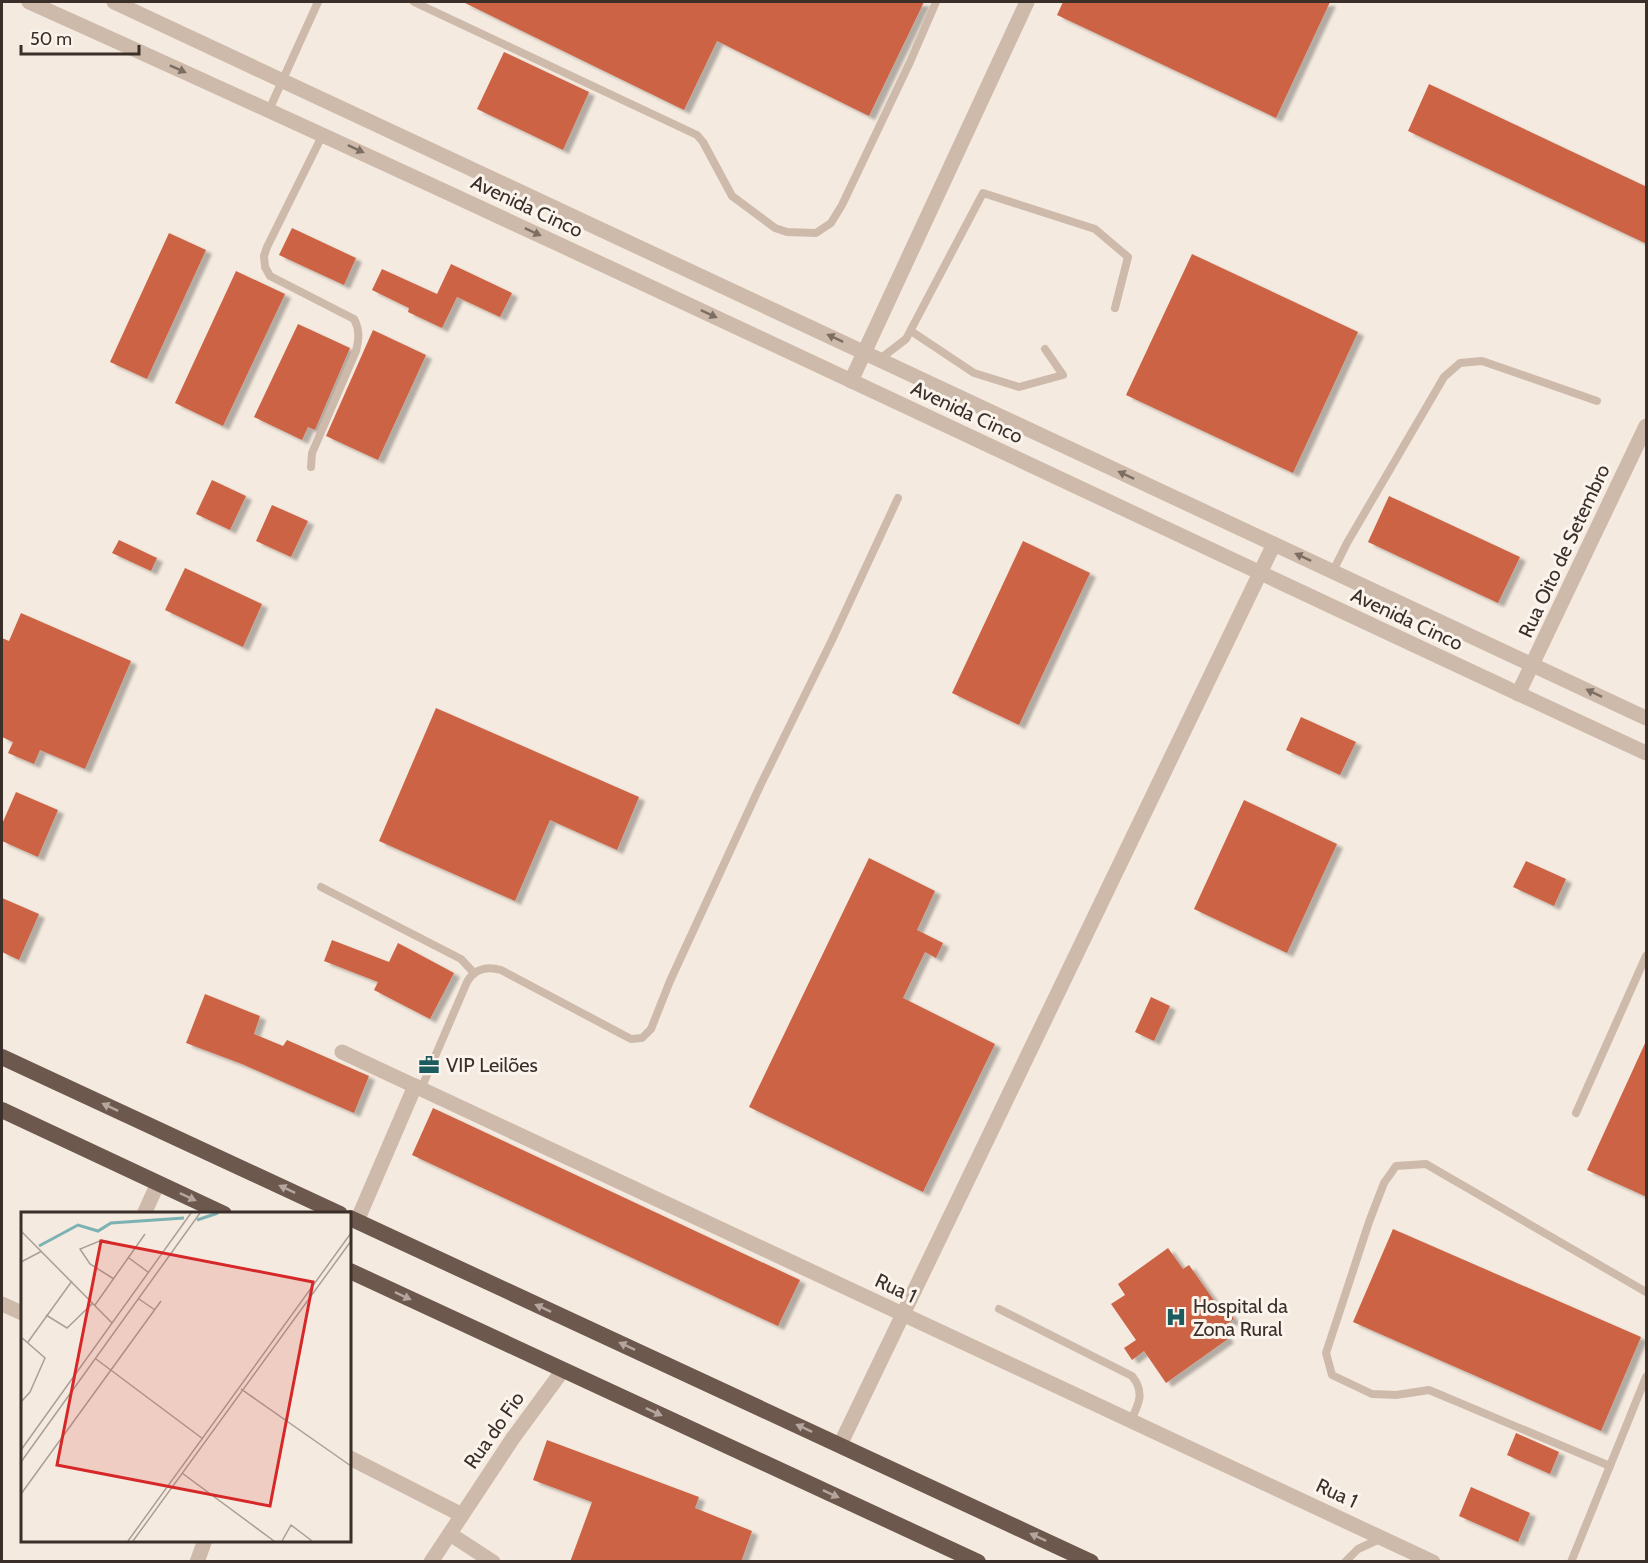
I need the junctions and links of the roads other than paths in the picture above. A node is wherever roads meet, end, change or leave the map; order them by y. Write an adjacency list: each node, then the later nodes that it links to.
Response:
1 (29, 2): 8 (street, Avenida Cinco, one-way to 8)
2 (114, 2): 7 (street, Avenida Cinco)
3 (318, 2): 7 (lane)
4 (414, 2): 5 (lane)
5 (936, 2)
6 (1028, 2): 13 (street)
7 (282, 80): 8 (lane); 13 (street, Avenida Cinco, one-way to 7)
8 (269, 110): 9 (street, Avenida Cinco)
9 (323, 134): 15 (street, Avenida Cinco, one-way to 15); 18 (lane)
10 (1115, 308): 11 (lane)
11 (910, 331): 12 (lane); 14 (lane)
12 (1045, 349)
13 (865, 352): 14 (street, Avenida Cinco); 15 (street)
14 (880, 359): 20 (street, Avenida Cinco, one-way to 14)
15 (851, 381): 22 (street, Avenida Cinco)
16 (1597, 401): 21 (lane)
17 (1647, 426): 23 (street, Rua Oito de Setembro)
18 (311, 467)
19 (898, 498): 29 (lane)
20 (1274, 544): 21 (street, Avenida Cinco, one-way to 20); 22 (street)
21 (1333, 571): 23 (street, Avenida Cinco)
22 (1260, 574): 24 (street, Avenida Cinco); 45 (street)
23 (1534, 664): 24 (street, Rua Oito de Setembro); 25 (street, Avenida Cinco, one-way to 23)
24 (1518, 694): 26 (street, Avenida Cinco)
25 (1647, 718)
26 (1647, 753)
27 (321, 887): 29 (lane)
28 (1647, 956): 34 (lane)
29 (474, 973): 32 (lane)
30 (342, 1052): 32 (street, Rua 1)
31 (2, 1057): 38 (highway, one-way to 31)
32 (418, 1087): 39 (street); 45 (street, Rua 1)
33 (2, 1110): 35 (highway)
34 (1576, 1113)
35 (158, 1183): 36 (street); 37 (highway, one-way to 37)
36 (145, 1212)
37 (220, 1212)
38 (336, 1212)
39 (353, 1220): 49 (highway, one-way to 39)
40 (351, 1271): 46 (highway, one-way to 46)
41 (1647, 1292): 51 (lane)
42 (2, 1304): 44 (street)
43 (999, 1309): 48 (lane)
44 (21, 1312)
45 (903, 1314): 48 (street, Rua 1); 49 (street)
46 (562, 1370): 52 (street, Rua do Fio); 59 (highway, one-way to 59)
47 (1647, 1377): 51 (lane)
48 (1131, 1420): 54 (street, Rua 1)
49 (840, 1445): 60 (highway, one-way to 49)
50 (351, 1459): 52 (street)
51 (1610, 1466): 63 (lane)
52 (462, 1515): 53 (street, Rua do Fio)
53 (450, 1534): 57 (street, Rua do Fio); 58 (street)
54 (1382, 1538): 61 (lane); 62 (street, Rua 1)
55 (204, 1542): 56 (street)
56 (197, 1562)
57 (431, 1562)
58 (493, 1562)
59 (978, 1562)
60 (1091, 1562)
61 (1345, 1562)
62 (1433, 1562)
63 (1571, 1562)

